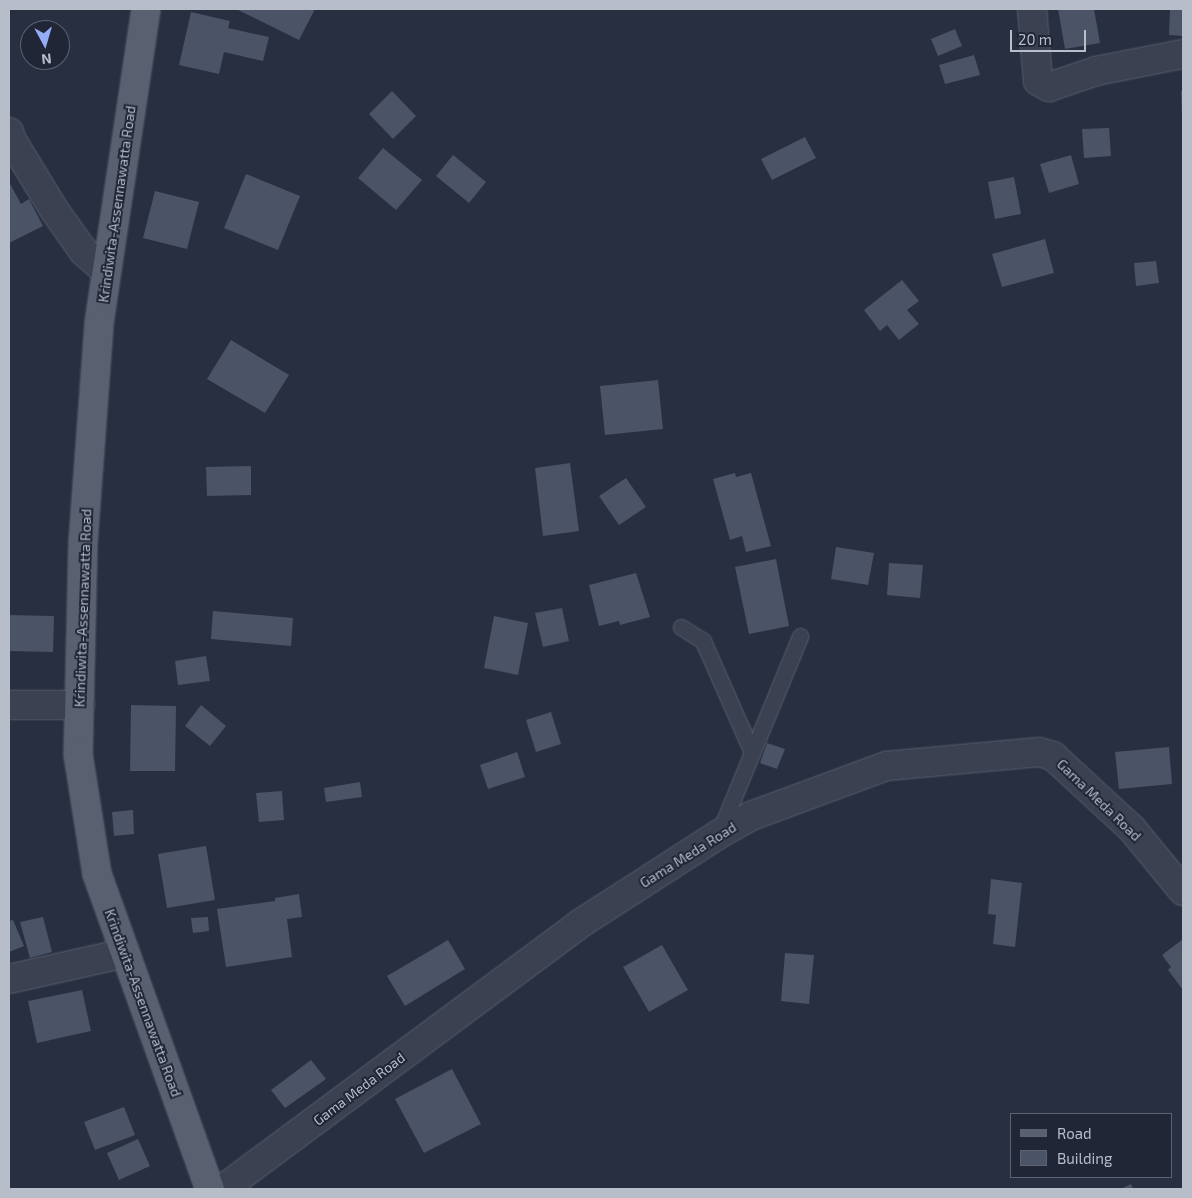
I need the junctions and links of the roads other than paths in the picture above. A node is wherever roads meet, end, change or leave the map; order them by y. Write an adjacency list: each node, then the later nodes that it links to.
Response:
1 (146, 9): 5 (main road, Krindiwita-Assennawatta Road)
2 (1032, 9): 3 (street)
3 (1183, 54)
4 (9, 132): 5 (street)
5 (107, 272): 9 (main road, Krindiwita-Assennawatta Road)
6 (681, 627): 10 (lane)
7 (800, 636): 10 (lane)
8 (9, 705): 9 (street)
9 (80, 705): 13 (main road, Krindiwita-Assennawatta Road)
10 (752, 752): 11 (lane)
11 (719, 834): 12 (street, Gama Meda Road); 16 (street, Gama Meda Road)
12 (1183, 891)
13 (125, 953): 14 (street); 15 (main road, Krindiwita-Assennawatta Road)
14 (9, 979)
15 (210, 1189)
16 (223, 1189)

